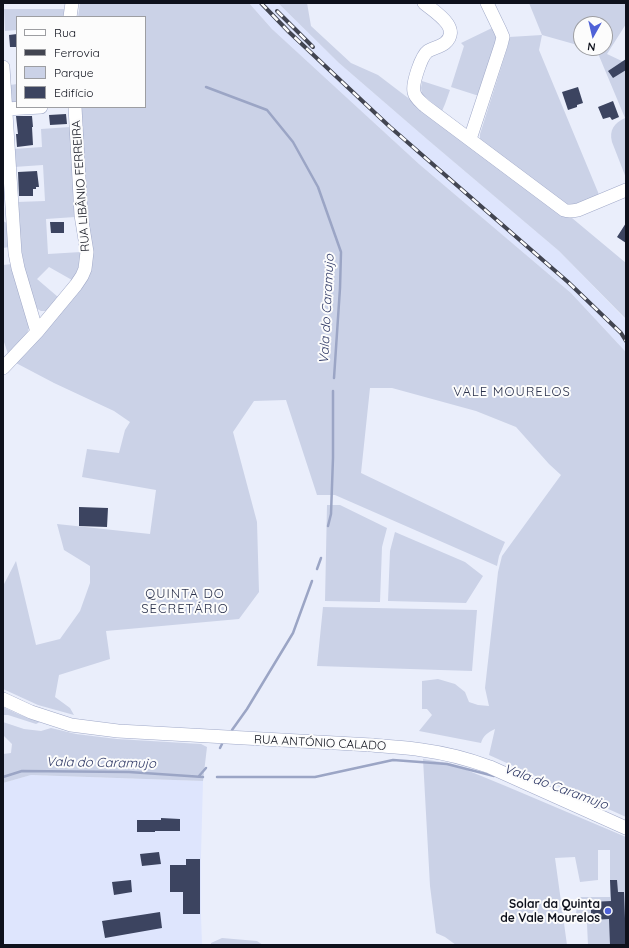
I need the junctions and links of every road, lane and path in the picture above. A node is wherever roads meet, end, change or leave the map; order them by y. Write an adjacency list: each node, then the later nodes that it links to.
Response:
1 (72, 3): 4 (street)
2 (424, 3): 10 (street)
3 (487, 3): 10 (street)
4 (70, 16)
5 (3, 67): 6 (street)
6 (4, 84): 9 (street)
7 (24, 108): 9 (street)
8 (75, 108): 14 (street, RUA LIBÂNIO FERREIRA)
9 (6, 109): 11 (street)
10 (470, 139): 12 (street)
11 (6, 151): 13 (street)
12 (626, 190)
13 (8, 215): 14 (street)
14 (37, 332): 15 (street, RUA LIBÂNIO FERREIRA)
15 (3, 368)
16 (3, 699): 17 (street, RUA ANTÓNIO CALADO)
17 (626, 828)

